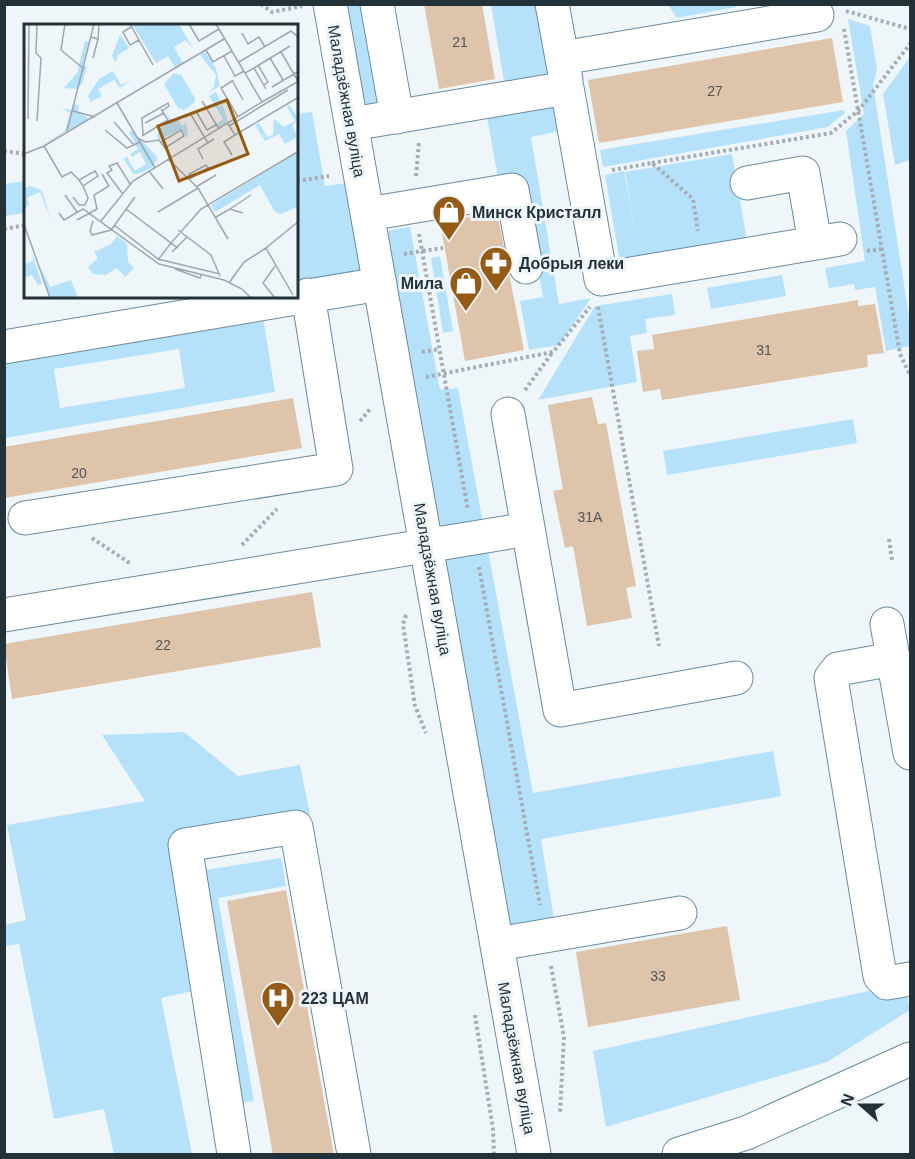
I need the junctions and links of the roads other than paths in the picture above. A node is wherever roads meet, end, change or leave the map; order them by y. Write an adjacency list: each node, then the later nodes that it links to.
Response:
1 (330, 4): 7 (street, Маладзёжная вуліца)
2 (377, 4): 6 (street)
3 (552, 4): 5 (street)
4 (817, 15): 5 (street)
5 (565, 73): 6 (street); 8 (street)
6 (397, 117): 7 (street)
7 (352, 124): 9 (street, Маладзёжная вуліца)
8 (747, 183)
9 (368, 214): 10 (street); 11 (street, Маладзёжная вуліца)
10 (526, 267)
11 (380, 284): 12 (street); 19 (street, Маладзёжная вуліца)
12 (308, 295): 13 (street); 17 (street)
13 (298, 297)
14 (290, 298): 15 (street)
15 (4, 347)
16 (508, 414): 18 (street)
17 (25, 518)
18 (528, 529): 19 (street); 23 (street)
19 (427, 545): 20 (street); 26 (street, Маладзёжная вуліца)
20 (4, 615)
21 (887, 624): 22 (street)
22 (893, 659): 24 (street); 27 (street)
23 (736, 678)
24 (910, 753)
25 (680, 913): 26 (street)
26 (498, 944): 31 (street, Маладзёжная вуліца)
27 (910, 979)
28 (910, 1059): 32 (street)
29 (234, 1155): 30 (street)
30 (354, 1155)
31 (534, 1155)
32 (679, 1155)

